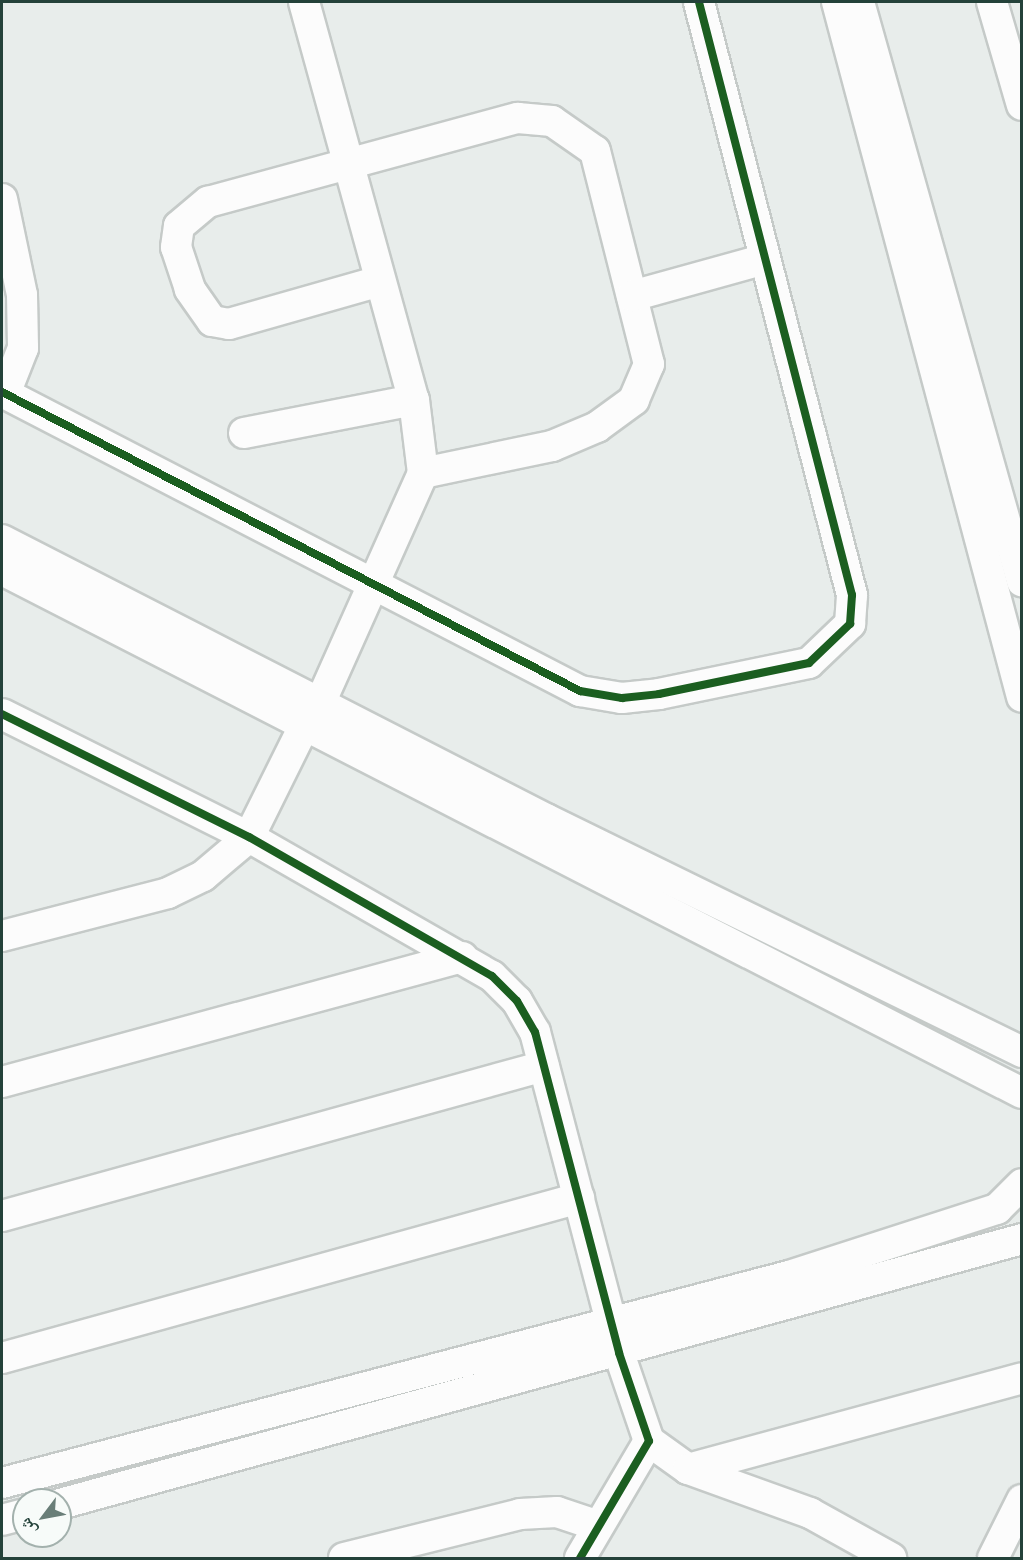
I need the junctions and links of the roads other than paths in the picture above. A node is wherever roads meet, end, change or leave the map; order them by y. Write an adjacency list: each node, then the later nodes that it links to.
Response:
1 (303, 2): 7 (street)
2 (699, 2): 9 (street)
3 (837, 2): 17 (street)
4 (859, 2): 17 (street)
5 (992, 2): 6 (street)
6 (1022, 105)
7 (348, 165): 10 (street); 10 (street); 11 (street)
8 (2, 199): 12 (street)
9 (762, 260): 11 (street); 19 (street)
10 (380, 281): 13 (street)
11 (632, 296): 15 (street)
12 (3, 393): 19 (street)
13 (414, 400): 14 (street); 15 (street)
14 (244, 433)
15 (423, 473): 19 (street)
16 (2, 540): 21 (street)
17 (1012, 568): 20 (street)
18 (2, 570): 23 (street)
19 (374, 581): 21 (street)
20 (1022, 697)
21 (321, 702): 27 (street)
22 (2, 714): 24 (street)
23 (304, 726): 24 (street); 30 (street)
24 (249, 837): 25 (street); 26 (street)
25 (2, 936)
26 (462, 957): 28 (street); 29 (street)
27 (1022, 1052)
28 (544, 1066): 32 (street); 33 (street)
29 (2, 1082)
30 (1022, 1093)
31 (1022, 1184): 35 (street)
32 (579, 1198): 35 (street); 36 (street)
33 (2, 1216)
34 (1022, 1239): 35 (street)
35 (615, 1339): 38 (street); 40 (street); 41 (street)
36 (2, 1358)
37 (1022, 1378): 39 (street)
38 (649, 1441): 39 (street); 43 (street)
39 (688, 1469): 46 (street)
40 (2, 1483)
41 (72, 1500)
42 (1022, 1500): 47 (street)
43 (596, 1525): 44 (street); 45 (street)
44 (344, 1558)
45 (580, 1558)
46 (891, 1558)
47 (993, 1558)

